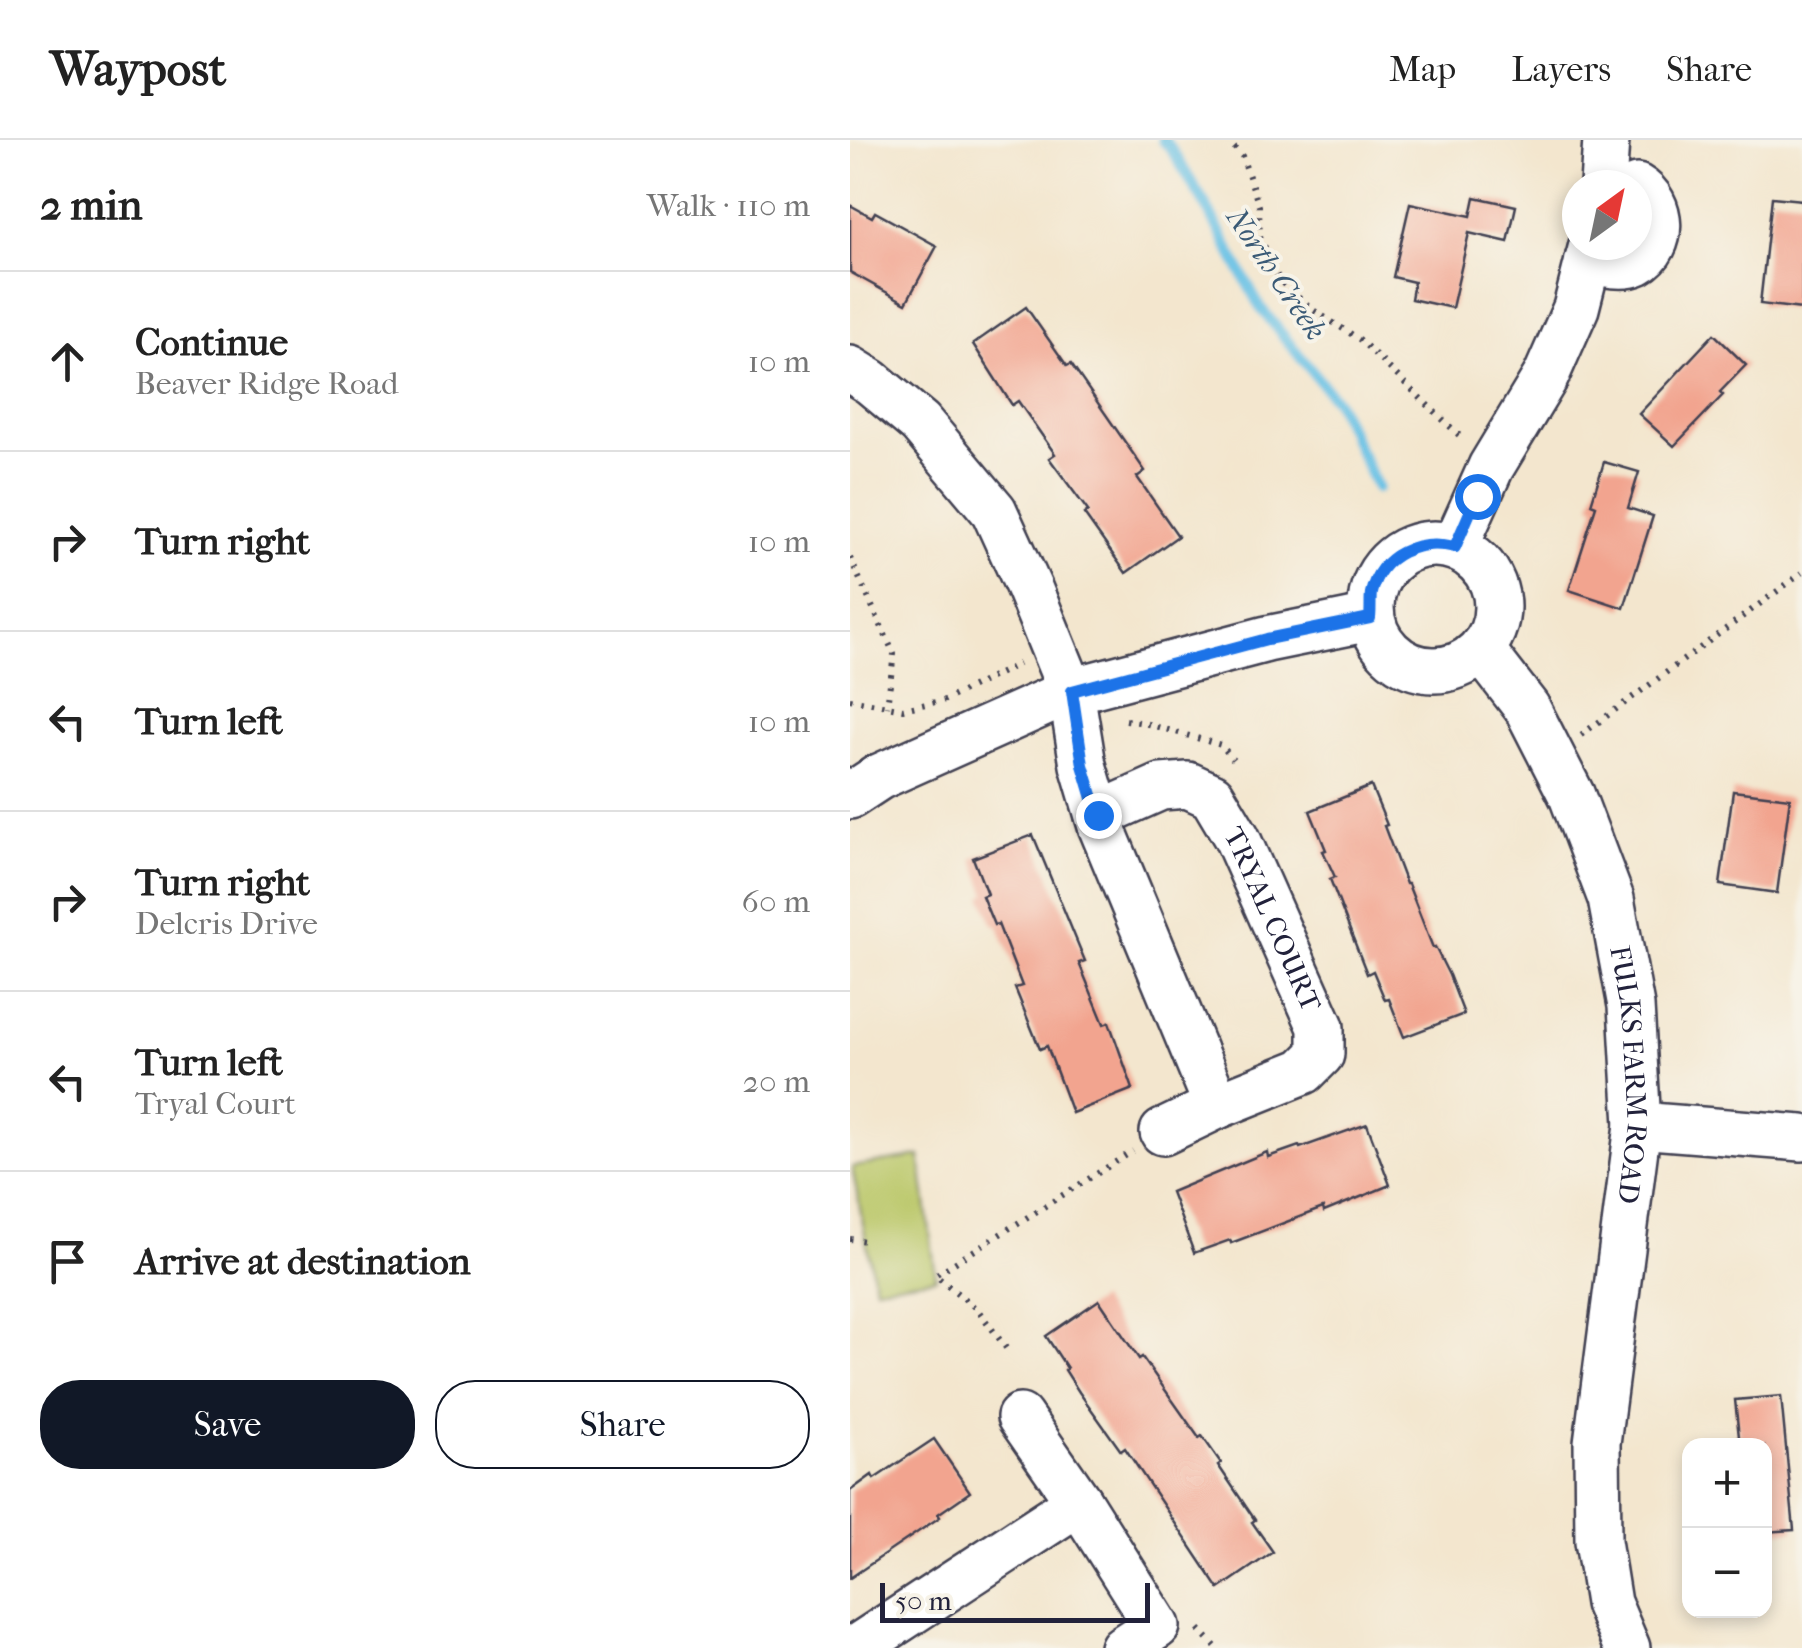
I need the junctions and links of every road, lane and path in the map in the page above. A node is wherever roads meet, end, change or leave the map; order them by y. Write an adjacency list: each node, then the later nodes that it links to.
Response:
1 (1228, 140): 8 (path)
2 (1652, 200): 3 (street)
3 (1652, 244)
4 (1588, 260): 8 (street)
5 (1608, 260): 6 (street)
6 (1640, 260)
7 (850, 369): 13 (street)
8 (1491, 467): 9 (street)
9 (1455, 547): 12 (street); 14 (street)
10 (850, 558): 17 (path)
11 (1802, 573): 18 (path)
12 (1370, 618): 14 (street); 15 (street)
13 (1054, 648): 15 (street); 17 (path)
14 (1482, 650): 18 (street, FULKS FARM ROAD)
15 (1072, 691): 19 (street); 20 (street)
16 (850, 699): 17 (path)
17 (887, 706)
18 (1552, 756): 22 (street, FULKS FARM ROAD)
19 (850, 796)
20 (1098, 815): 21 (street); 21 (street, TRYAL COURT)
21 (1218, 1106): 23 (street, TRYAL COURT)
22 (1638, 1126): 24 (street); 34 (street, FULKS FARM ROAD)
23 (1164, 1132): 27 (path)
24 (1802, 1138)
25 (850, 1239): 26 (path)
26 (866, 1240)
27 (1006, 1348)
28 (1020, 1417): 29 (street)
29 (1079, 1502): 31 (street); 32 (street)
30 (1199, 1629): 33 (path)
31 (856, 1648)
32 (1123, 1648)
33 (1217, 1648)
34 (1627, 1648)

